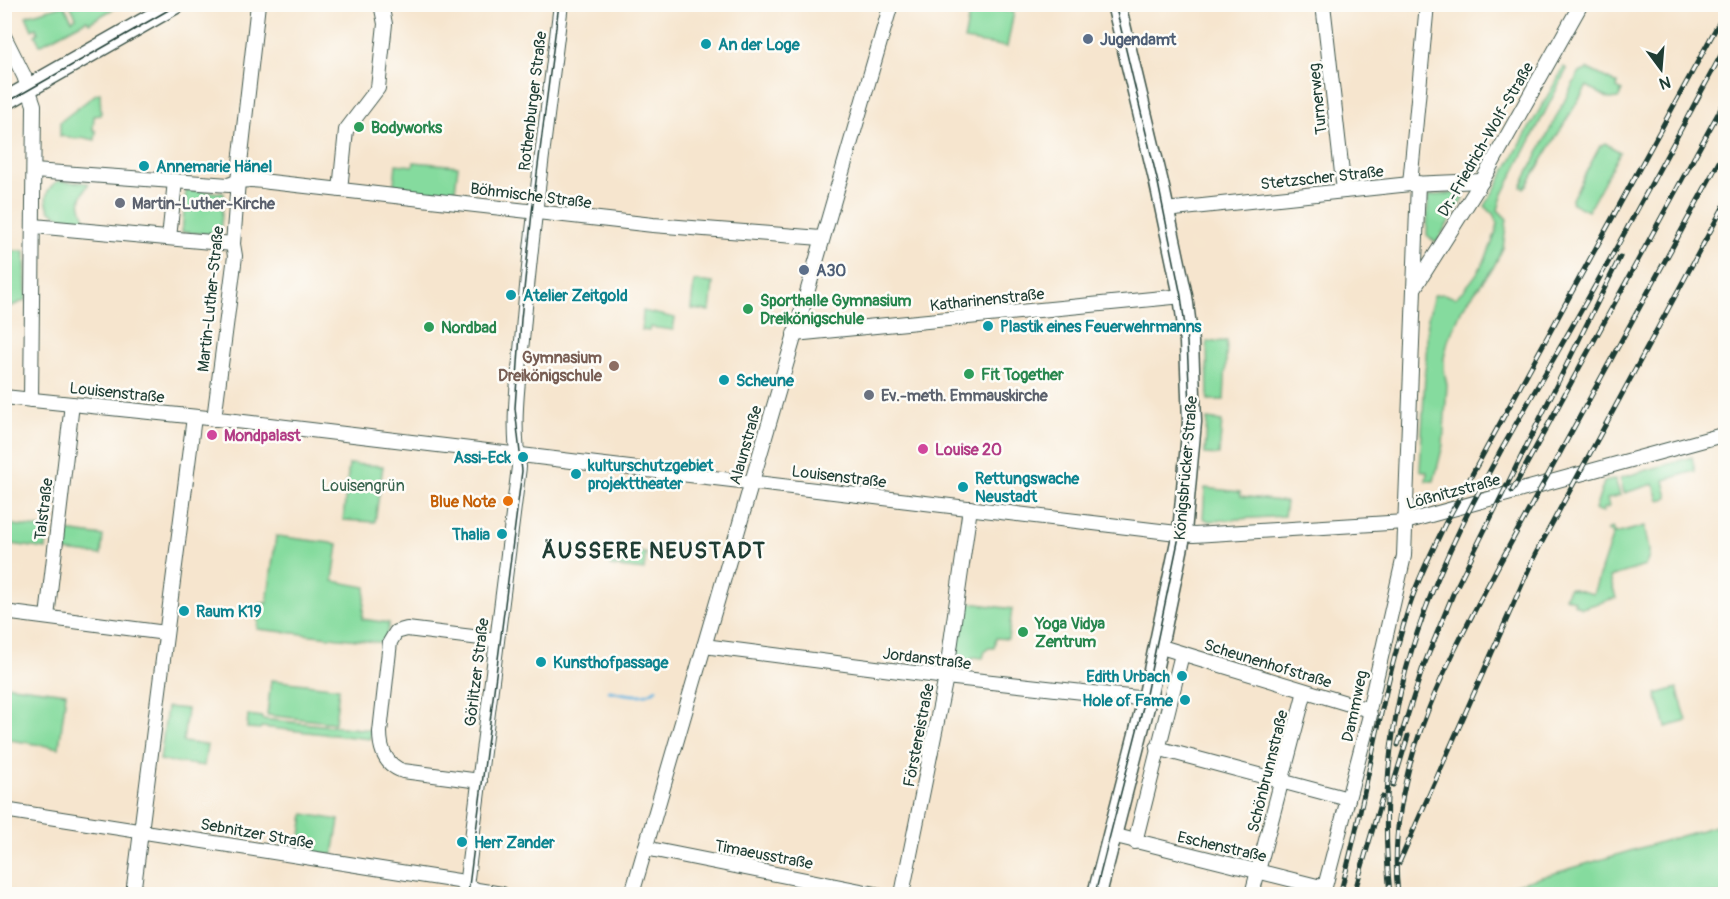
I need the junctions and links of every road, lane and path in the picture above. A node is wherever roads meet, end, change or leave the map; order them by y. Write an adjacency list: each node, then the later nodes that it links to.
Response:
1 (176, 4): 11 (main road)
2 (258, 4): 15 (street, Martin-Luther-Straße)
3 (381, 4): 18 (street)
4 (561, 4): 21 (street, Rothenburger Straße)
5 (891, 4): 24 (street, Alaunstraße)
6 (1116, 4): 20 (main road, Königsbrücker Straße)
7 (1323, 4): 19 (street, Turnerweg)
8 (1427, 4): 17 (street, Dr.-Friedrich-Wolf-Straße)
9 (1581, 4): 16 (street, Dr.-Friedrich-Wolf-Straße)
10 (4, 36): 11 (street)
11 (28, 88): 12 (main road); 13 (street)
12 (4, 102)
13 (34, 171): 14 (street, Böhmische Straße); 22 (street)
14 (175, 181): 15 (street, Böhmische Straße); 23 (street)
15 (238, 181): 18 (street, Böhmische Straße); 25 (street, Martin-Luther-Straße)
16 (1482, 181): 17 (street, Stetzscher Straße); 26 (street, Dr.-Friedrich-Wolf-Straße)
17 (1414, 184): 19 (street, Stetzscher Straße); 26 (street, Dr.-Friedrich-Wolf-Straße)
18 (340, 190): 21 (street, Böhmische Straße)
19 (1344, 191): 20 (street, Stetzscher Straße)
20 (1165, 210): 27 (main road, Königsbrücker Straße)
21 (535, 212): 24 (street, Böhmische Straße); 35 (street, Rothenburger Straße)
22 (34, 226): 23 (street); 30 (street)
23 (169, 238): 25 (street)
24 (821, 238): 28 (street, Alaunstraße)
25 (233, 244): 33 (street, Martin-Luther-Straße)
26 (1414, 289): 38 (street, Dr.-Friedrich-Wolf-Straße)
27 (1183, 296): 28 (street, Katharinenstraße); 39 (main road, Königsbrücker Straße)
28 (794, 334): 36 (street, Alaunstraße)
29 (4, 397): 30 (street, Louisenstraße)
30 (31, 400): 31 (street, Louisenstraße)
31 (72, 404): 32 (street, Louisenstraße); 41 (street, Talstraße)
32 (194, 417): 33 (street, Louisenstraße); 42 (street)
33 (220, 419): 35 (street, Louisenstraße)
34 (1725, 434): 38 (street, Lößnitzstraße)
35 (517, 453): 36 (street, Louisenstraße); 43 (street, Görlitzer Straße)
36 (751, 482): 37 (street, Louisenstraße); 44 (street, Alaunstraße)
37 (970, 508): 39 (street, Louisenstraße); 47 (street, Förstereistraße)
38 (1405, 522): 39 (street, Lößnitzstraße); 50 (street, Dammweg)
39 (1182, 532): 45 (main road, Königsbrücker Straße)
40 (4, 612): 41 (street)
41 (47, 617): 42 (street)
42 (166, 633): 56 (street)
43 (497, 640): 52 (street, Görlitzer Straße); 52 (street)
44 (704, 646): 47 (street, Jordanstraße); 59 (street, Alaunstraße)
45 (1158, 646): 46 (street, Scheunenhofstraße); 49 (main road, Königsbrücker Straße)
46 (1182, 654): 48 (street, Scheunenhofstraße); 51 (street)
47 (946, 677): 49 (street, Jordanstraße); 67 (street, Förstereistraße)
48 (1305, 691): 50 (street, Scheunenhofstraße); 53 (street, Schönbrunnstraße)
49 (1147, 699): 57 (main road, Königsbrücker Straße)
50 (1369, 710): 54 (street, Dammweg)
51 (1157, 748): 53 (street); 58 (street)
52 (480, 781): 61 (street, Görlitzer Straße)
53 (1281, 781): 54 (street); 60 (street, Schönbrunnstraße)
54 (1348, 799): 62 (street, Dammweg)
55 (4, 810): 56 (street, Sebnitzer Straße)
56 (141, 830): 61 (street, Sebnitzer Straße); 63 (street)
57 (1112, 835): 58 (street, Eschenstraße); 68 (main road, Königsbrücker Straße)
58 (1134, 842): 60 (street, Eschenstraße)
59 (645, 848): 65 (street, Alaunstraße); 66 (street, Timaeusstraße)
60 (1258, 871): 62 (street, Eschenstraße); 69 (street, Schönbrunnstraße)
61 (466, 889): 64 (street, Sebnitzer Straße)
62 (1324, 891)
63 (133, 894)
64 (502, 894)
65 (632, 894)
66 (876, 894)
67 (902, 894)
68 (1097, 894)
69 (1252, 894)

